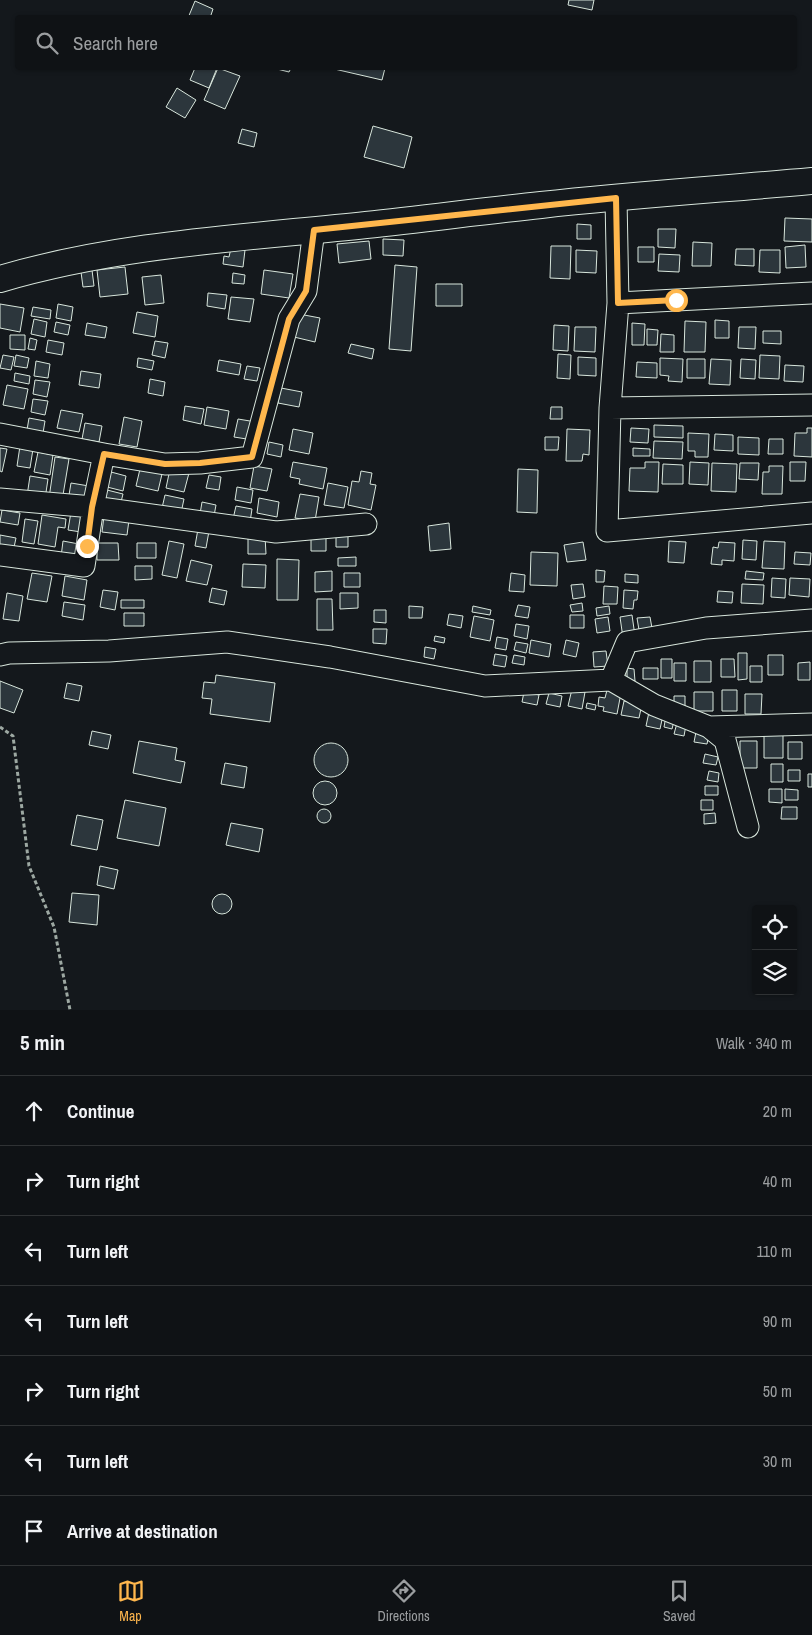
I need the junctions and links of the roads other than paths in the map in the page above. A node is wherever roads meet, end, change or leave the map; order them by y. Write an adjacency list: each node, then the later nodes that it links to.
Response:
1 (812, 181): 2 (main road)
2 (616, 198): 3 (main road); 6 (street)
3 (314, 230): 4 (main road); 10 (street)
4 (0, 279)
5 (812, 293): 6 (street)
6 (618, 303): 8 (street)
7 (812, 405): 8 (street)
8 (610, 408): 13 (street)
9 (0, 434): 10 (street)
10 (104, 454): 12 (street)
11 (0, 500): 12 (street)
12 (92, 507): 14 (street); 15 (street)
13 (812, 513)
14 (366, 524)
15 (0, 555)
16 (812, 620): 18 (street)
17 (0, 655): 18 (street)
18 (610, 680): 20 (street)
19 (812, 724): 20 (street)
20 (709, 728): 21 (street)
21 (748, 827)

